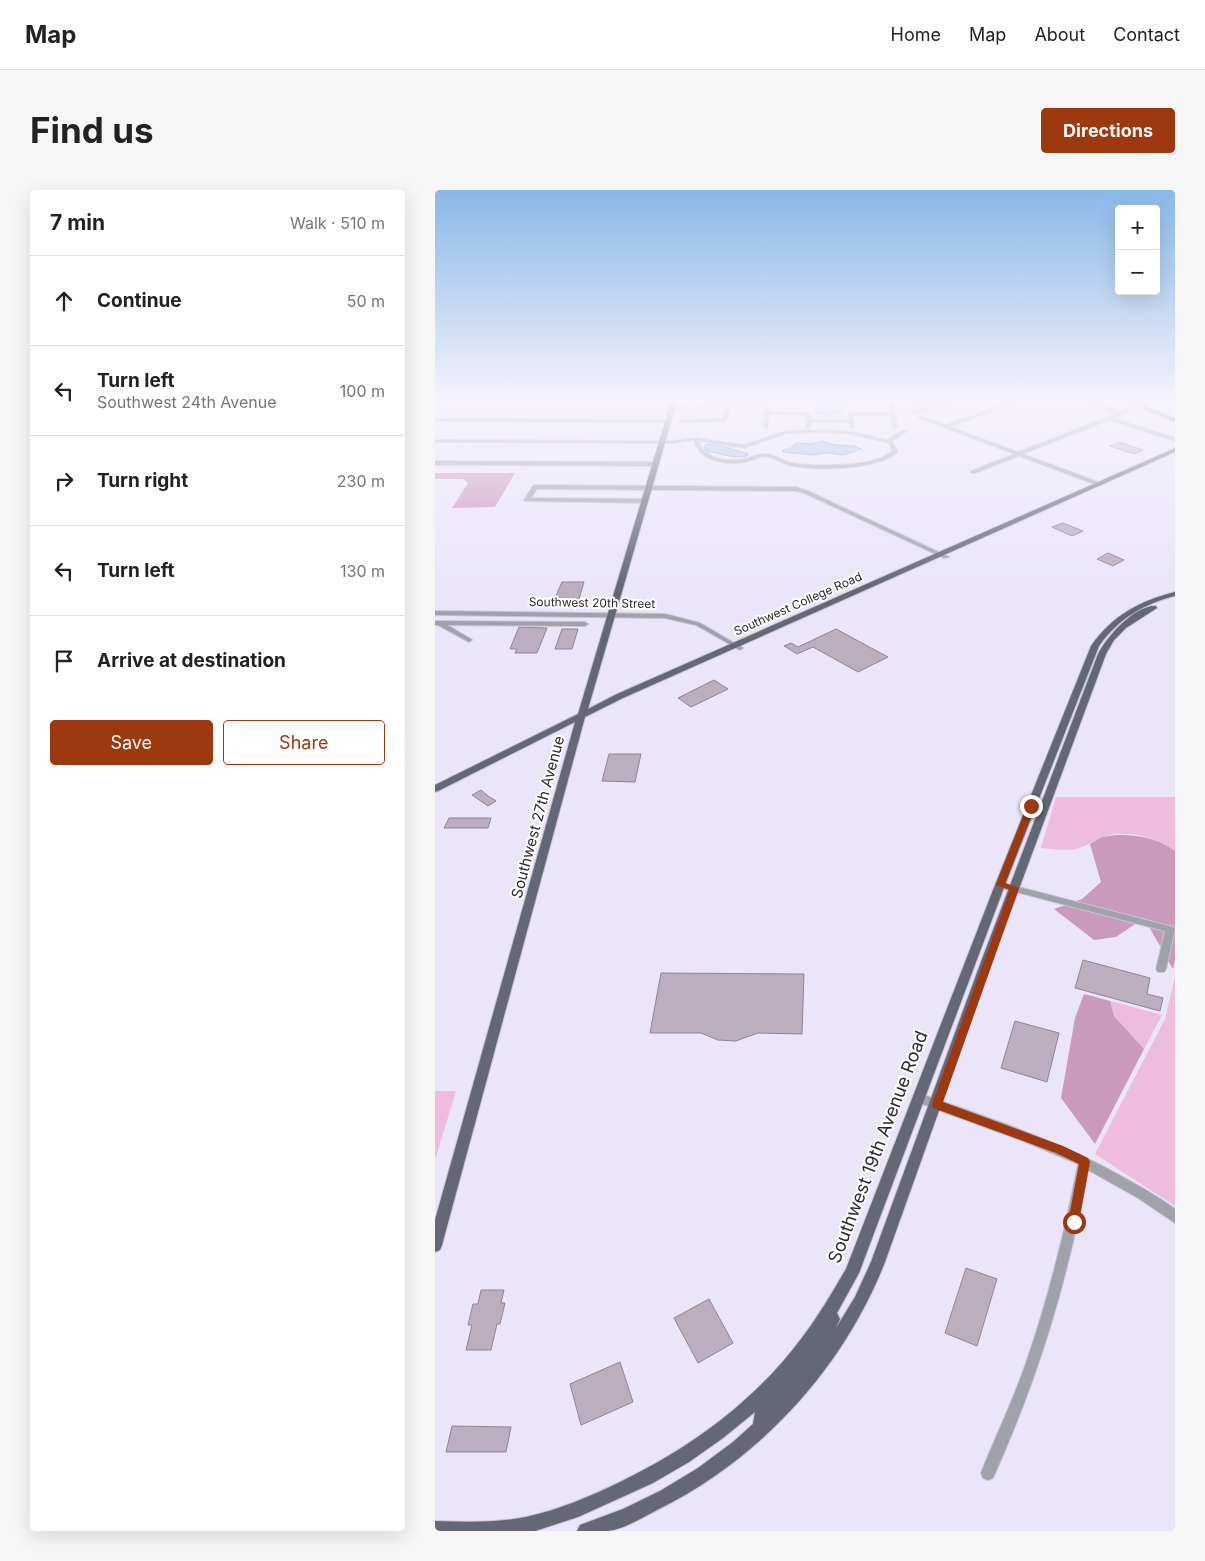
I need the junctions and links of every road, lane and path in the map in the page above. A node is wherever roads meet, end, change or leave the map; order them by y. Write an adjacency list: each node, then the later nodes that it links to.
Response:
1 (658, 461): 9 (main road, Southwest 27th Avenue)
2 (778, 461): 3 (street)
3 (881, 461)
4 (1001, 461): 10 (street)
5 (1035, 461): 11 (street)
6 (1151, 461): 11 (main road, Southwest College Road)
7 (1162, 461): 14 (main road, Southwest College Road)
8 (435, 463): 9 (street)
9 (657, 464): 12 (main road, Southwest 27th Avenue)
10 (973, 472)
11 (1099, 484): 14 (main road, Southwest College Road)
12 (650, 487): 13 (main road, Southwest 27th Avenue); 13 (street); 14 (street)
13 (646, 502): 18 (main road, Southwest 27th Avenue)
14 (943, 556): 22 (main road, Southwest College Road)
15 (1175, 594): 25 (main road, Southwest 19th Avenue Road)
16 (1175, 600): 26 (main road)
17 (437, 614): 18 (street, Southwest 20th Street); 19 (street)
18 (612, 614): 22 (street, Southwest 20th Street); 23 (main road, Southwest 27th Avenue)
19 (437, 623): 20 (street); 21 (street)
20 (585, 624)
21 (469, 640)
22 (737, 647): 23 (main road, Southwest College Road)
23 (581, 718): 24 (main road, Southwest College Road); 32 (main road, Southwest 27th Avenue)
24 (435, 791)
25 (1001, 885): 26 (street); 28 (main road, Southwest 19th Avenue Road)
26 (1015, 888): 27 (street); 29 (main road)
27 (1161, 969)
28 (918, 1098): 29 (street); 33 (main road, Southwest 19th Avenue Road)
29 (937, 1104): 30 (street); 35 (main road)
30 (1084, 1162): 31 (street); 37 (street)
31 (1175, 1217)
32 (435, 1245)
33 (856, 1262): 34 (main road, Southwest 19th Avenue Road); 35 (main road)
34 (809, 1343): 36 (main road); 38 (main road, Southwest 19th Avenue Road)
35 (829, 1353): 36 (main road)
36 (761, 1429): 39 (main road)
37 (988, 1473)
38 (435, 1530)
39 (586, 1531)

